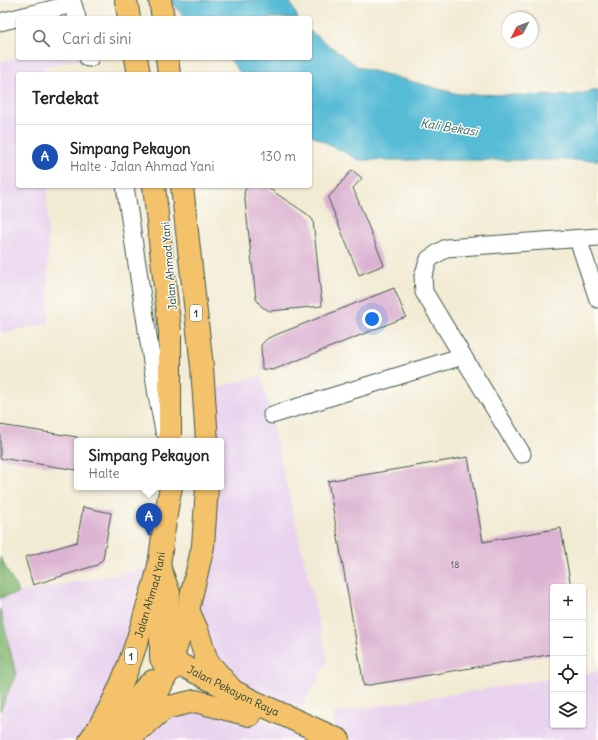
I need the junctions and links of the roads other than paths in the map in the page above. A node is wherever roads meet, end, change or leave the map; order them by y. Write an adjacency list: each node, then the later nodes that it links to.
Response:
1 (24, 16): 2 (street)
2 (76, 16)
3 (16, 18): 4 (street)
4 (0, 22)
5 (136, 60): 8 (main road)
6 (147, 60): 9 (main road)
7 (167, 60): 10 (main road)
8 (139, 72)
9 (149, 72)
10 (169, 72)
11 (125, 188): 20 (street)
12 (154, 188): 21 (main road)
13 (162, 188): 22 (main road, Jalan Ahmad Yani / 1)
14 (182, 188): 23 (main road, Jalan Ahmad Yani / 1)
15 (598, 237): 16 (street)
16 (578, 239): 17 (street); 18 (street)
17 (598, 299)
18 (463, 356): 19 (street); 24 (street)
19 (272, 415)
20 (165, 438)
21 (170, 438)
22 (176, 438)
23 (207, 438)
24 (522, 454)
25 (207, 490): 28 (main road)
26 (169, 491): 27 (main road, Jalan Ahmad Yani / 1)
27 (159, 566): 29 (main road); 33 (main road, Jalan Ahmad Yani / 1)
28 (188, 610): 29 (main road); 30 (main road)
29 (168, 672): 30 (main road, Jalan Pekayon Raya); 31 (main road, Jalan Pekayon Raya); 32 (main road); 34 (main road)
30 (233, 691): 36 (main road, Jalan Pekayon Raya)
31 (250, 716): 32 (main road); 35 (main road, Jalan Pekayon Raya)
32 (134, 736)
33 (90, 740)
34 (110, 740)
35 (316, 740)
36 (339, 740)

